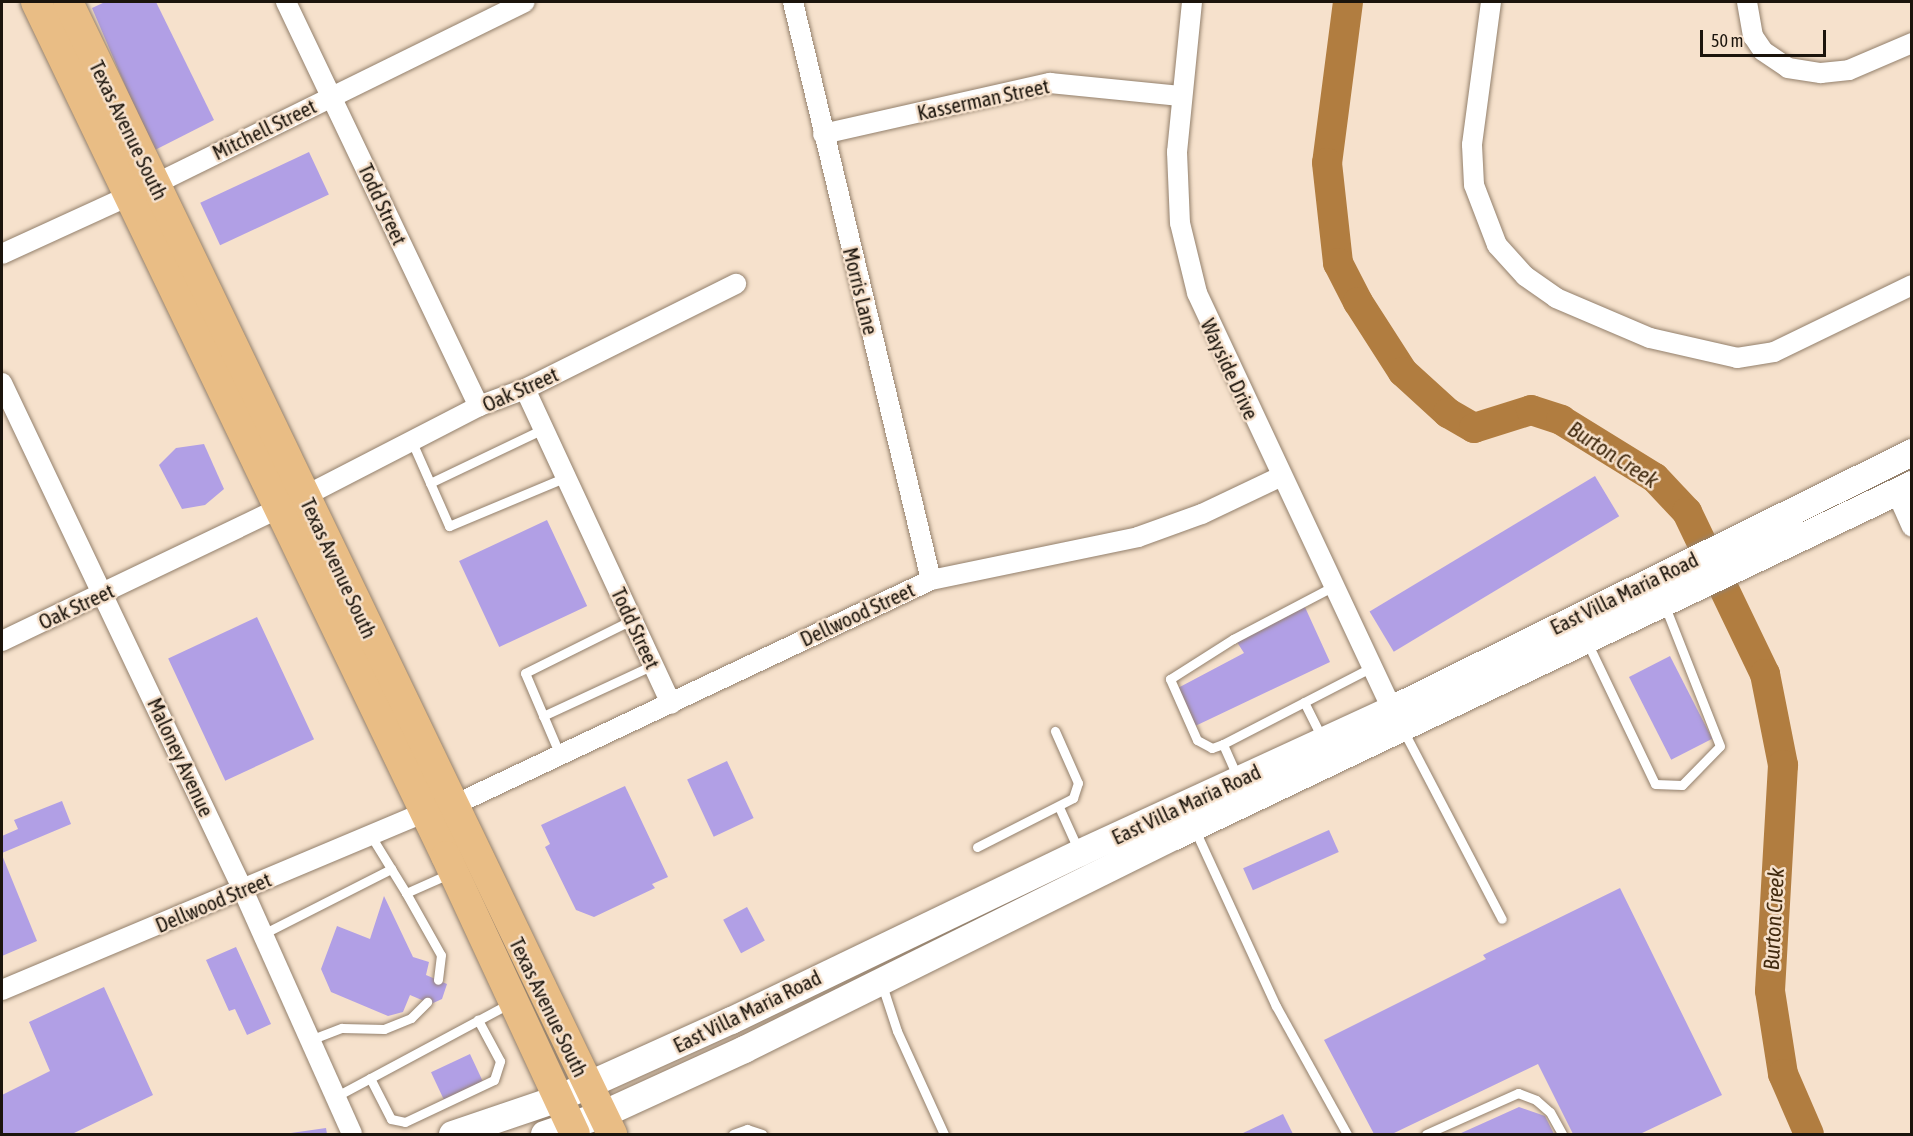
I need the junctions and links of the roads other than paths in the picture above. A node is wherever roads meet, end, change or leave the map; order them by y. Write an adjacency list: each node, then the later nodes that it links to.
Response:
1 (36, 2): 13 (main road, Texas Avenue South)
2 (68, 2): 13 (main road, Texas Avenue South)
3 (286, 2): 10 (street, Todd Street)
4 (525, 2): 10 (street, Mitchell Street)
5 (793, 2): 12 (street, Morris Lane)
6 (1192, 2): 11 (street, Wayside Drive)
7 (1491, 2): 16 (street)
8 (1747, 2): 9 (street)
9 (1911, 44)
10 (331, 96): 13 (street, Mitchell Street); 19 (street, Todd Street)
11 (1180, 96): 12 (street, Kasserman Street); 24 (street, Wayside Drive)
12 (823, 134): 29 (street, Morris Lane)
13 (142, 189): 14 (street, Mitchell Street); 27 (main road, Texas Avenue South)
14 (2, 254)
15 (736, 284): 18 (street, Oak Street)
16 (1911, 285)
17 (2, 384): 31 (street, Maloney Avenue)
18 (525, 389): 19 (street, Oak Street); 20 (street, Todd Street)
19 (479, 406): 21 (street, Oak Street)
20 (543, 429): 23 (street, Todd Street); 25 (lane)
21 (412, 442): 25 (lane); 27 (street, Oak Street)
22 (1911, 452): 41 (main road, East Villa Maria Road)
23 (566, 477): 25 (lane); 33 (street, Todd Street)
24 (1280, 477): 29 (street, Dellwood Street); 30 (street, Wayside Drive)
25 (430, 483)
26 (1904, 488): 28 (street); 32 (main road, East Villa Maria Road)
27 (292, 502): 31 (street, Oak Street); 48 (main road, Texas Avenue South)
28 (1911, 527)
29 (931, 580): 39 (street, Dellwood Street)
30 (1335, 586): 37 (street, Wayside Drive); 44 (lane)
31 (103, 593): 35 (street, Oak Street); 55 (street, Maloney Avenue)
32 (1664, 602): 34 (main road, East Villa Maria Road); 34 (lane)
33 (632, 620): 36 (street, Todd Street); 40 (lane)
34 (1586, 640): 41 (main road, East Villa Maria Road)
35 (2, 641)
36 (653, 665): 39 (street, Todd Street); 40 (lane)
37 (1374, 666): 38 (lane); 41 (street, Wayside Drive)
38 (1304, 702): 43 (lane); 44 (lane)
39 (671, 704): 45 (street, Dellwood Street)
40 (543, 716): 45 (lane)
41 (1396, 718): 43 (main road, East Villa Maria Road); 49 (main road, East Villa Maria Road); 57 (lane)
42 (1055, 731): 47 (lane)
43 (1323, 741): 46 (main road, East Villa Maria Road)
44 (1223, 744): 46 (lane)
45 (560, 755): 48 (street, Dellwood Street)
46 (1239, 780): 52 (main road, East Villa Maria Road)
47 (1059, 807): 51 (lane); 52 (lane)
48 (438, 809): 50 (street, Dellwood Street); 54 (main road, Texas Avenue South); 67 (main road, Texas Avenue South)
49 (1193, 826): 60 (main road, East Villa Maria Road); 77 (lane)
50 (371, 836): 53 (lane); 55 (street, Dellwood Street)
51 (977, 847)
52 (1080, 852): 67 (main road, East Villa Maria Road)
53 (391, 869): 56 (lane); 58 (lane)
54 (453, 872): 56 (lane); 63 (main road, Texas Avenue South)
55 (243, 890): 58 (street, Maloney Avenue); 61 (street, Dellwood Street)
56 (406, 893): 59 (lane)
57 (1502, 919)
58 (263, 934): 65 (street, Maloney Avenue)
59 (438, 980)
60 (880, 981): 70 (main road, East Villa Maria Road); 76 (lane)
61 (2, 990)
62 (427, 1002): 65 (lane)
63 (511, 1002): 64 (lane); 69 (main road, Texas Avenue South)
64 (478, 1020): 66 (lane); 66 (lane)
65 (310, 1040): 68 (street, Maloney Avenue)
66 (370, 1078): 68 (lane)
67 (588, 1086): 69 (main road, East Villa Maria Road); 70 (main road, Texas Avenue South)
68 (335, 1097): 72 (street, Maloney Avenue)
69 (558, 1098): 71 (main road, Texas Avenue South); 73 (main road, East Villa Maria Road)
70 (607, 1124): 71 (main road, East Villa Maria Road)
71 (563, 1132)
72 (352, 1134)
73 (452, 1134)
74 (733, 1134): 75 (lane)
75 (762, 1134)
76 (945, 1134)
77 (1347, 1134)
78 (1426, 1134): 79 (lane)
79 (1562, 1134)

